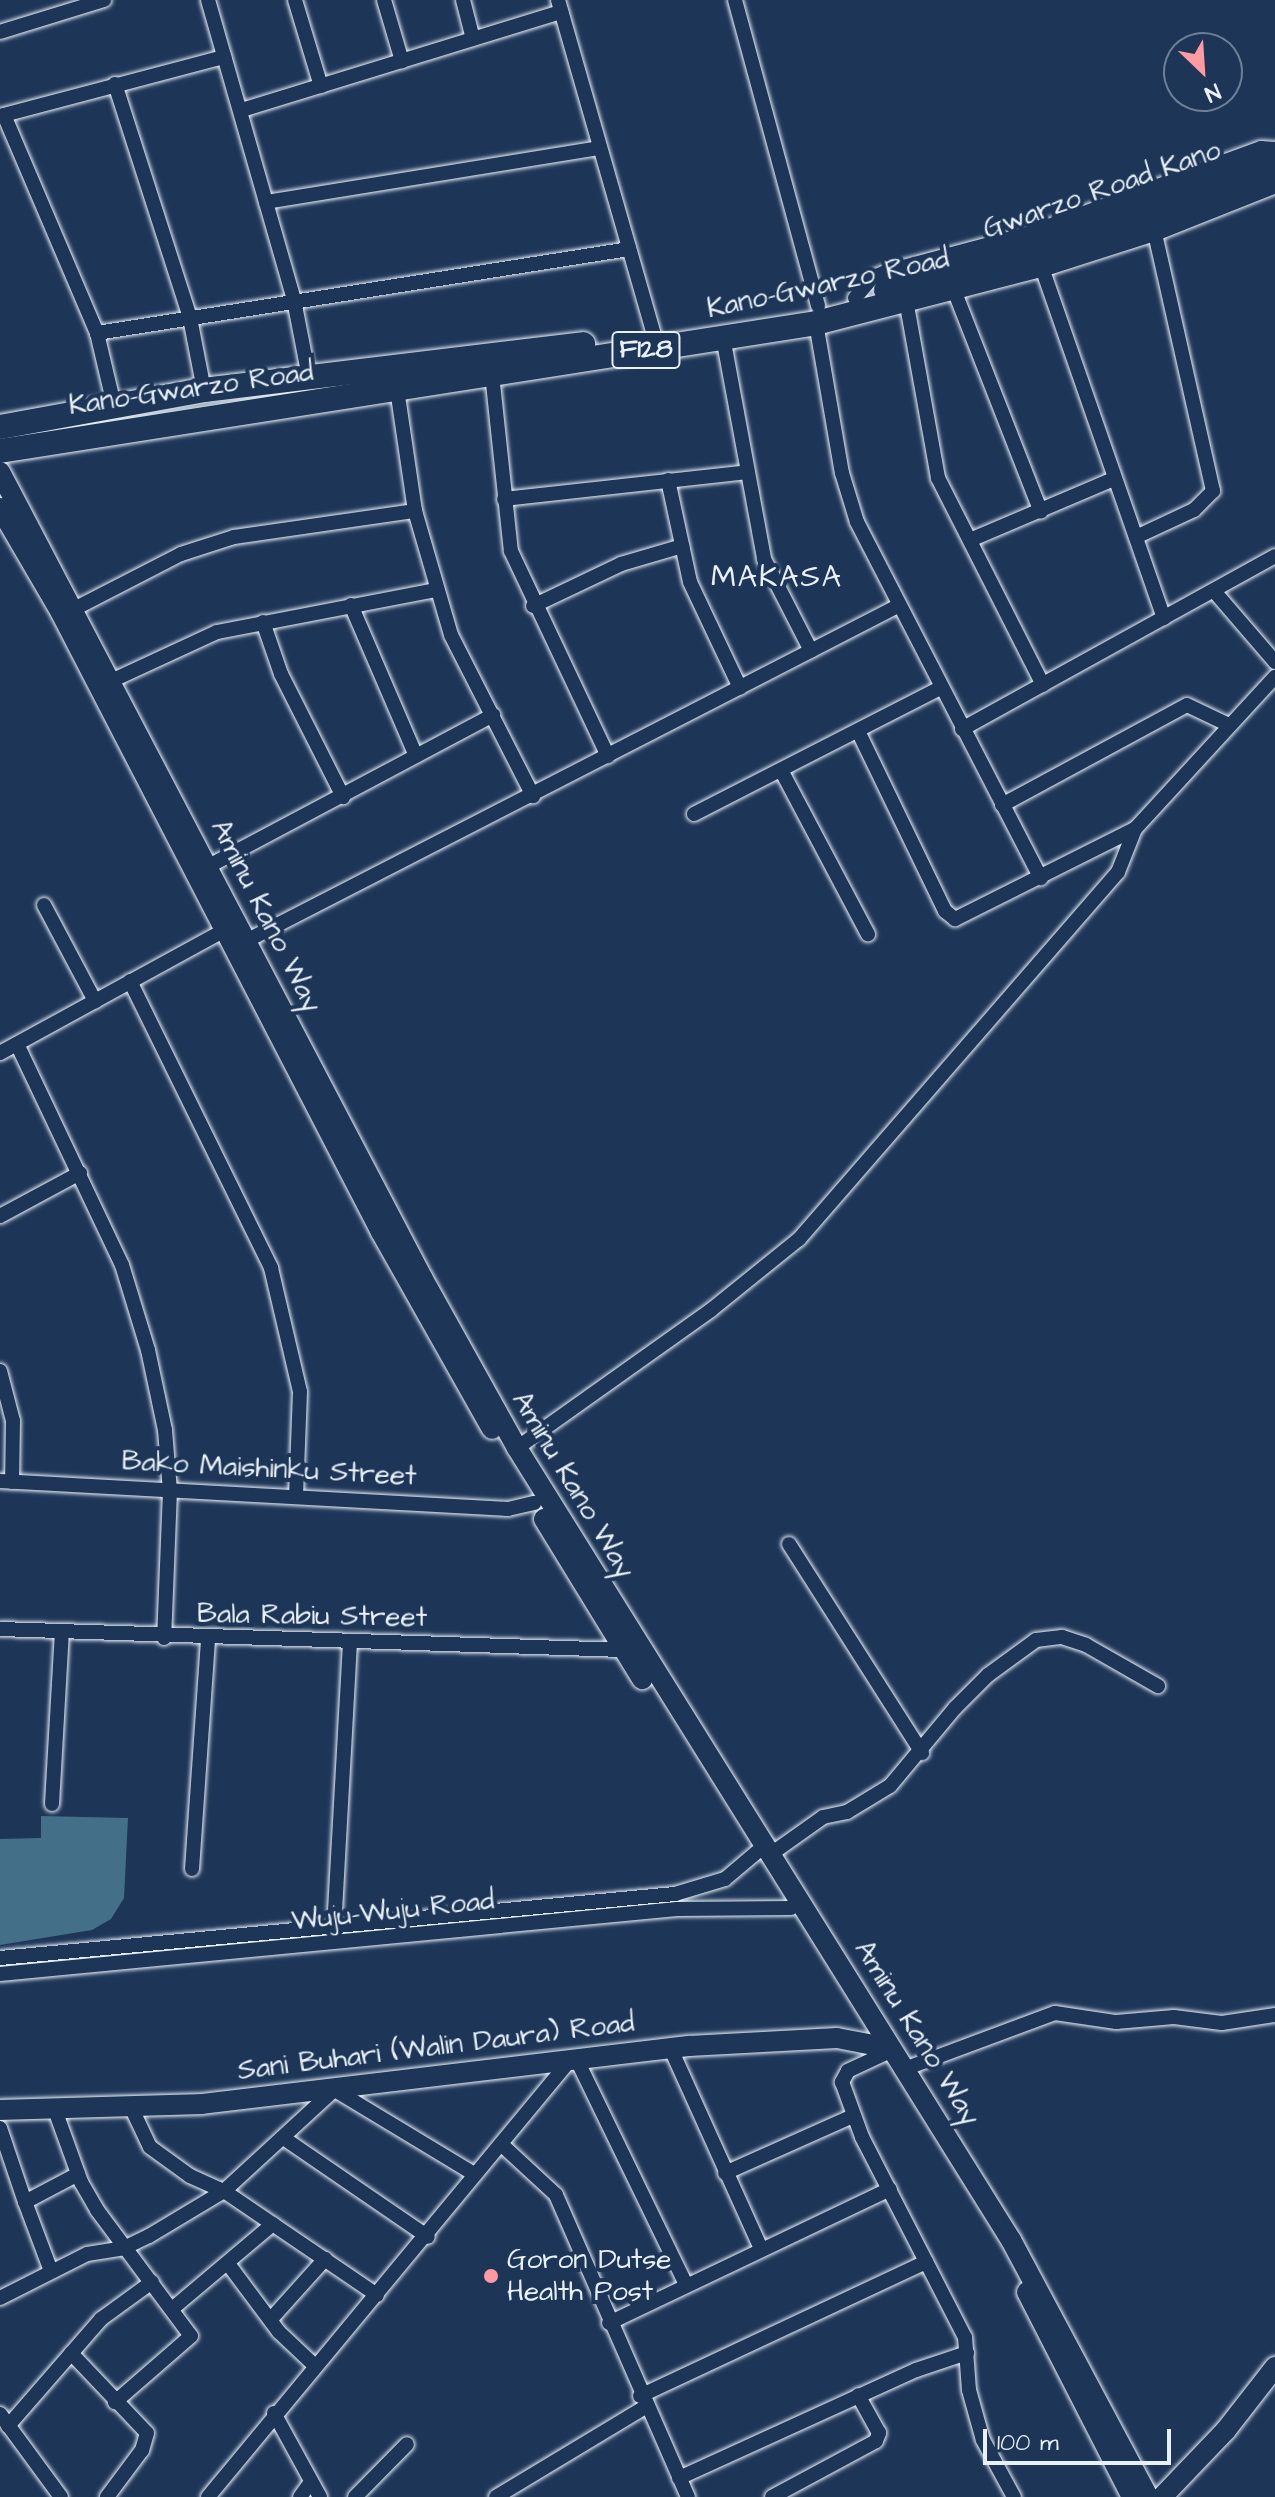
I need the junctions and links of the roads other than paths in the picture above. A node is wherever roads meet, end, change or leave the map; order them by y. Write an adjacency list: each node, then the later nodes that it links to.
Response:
1 (104, 0): 8 (street)
2 (208, 0): 10 (street)
3 (295, 0): 13 (street)
4 (384, 0): 11 (street)
5 (463, 0): 9 (street)
6 (735, 0): 28 (street)
7 (559, 6): 9 (street); 16 (street)
8 (0, 32)
9 (473, 39): 11 (street)
10 (224, 57): 12 (street); 14 (street)
11 (402, 61): 13 (street)
12 (115, 84): 15 (street); 29 (street)
13 (321, 86): 14 (street)
14 (242, 110): 20 (street)
15 (2, 116): 30 (street)
16 (598, 148): 20 (street); 22 (street)
17 (1275, 149): 25 (street)
18 (1275, 162): 25 (main road, Gwarzo Road Kano / F128)
19 (1275, 181): 21 (main road, Kano-Gwarzo Road / F128)
20 (266, 202): 26 (street)
21 (1154, 229): 23 (main road, Kano-Gwarzo Road / F128); 48 (street)
22 (629, 249): 26 (street); 31 (street)
23 (1041, 265): 24 (main road, Kano-Gwarzo Road / F128); 42 (street)
24 (954, 290): 27 (main road, Kano-Gwarzo Road / F128); 47 (street)
25 (855, 298): 28 (main road, Gwarzo Road Kano / F128)
26 (294, 300): 29 (street); 34 (street)
27 (906, 300): 28 (main road, Kano-Gwarzo Road / F128); 49 (street)
28 (817, 314): 31 (main road, Gwarzo Road Kano / F128); 32 (main road, Kano-Gwarzo Road / F128); 56 (street)
29 (190, 318): 30 (street); 36 (street)
30 (97, 333): 37 (street)
31 (654, 334): 34 (main road, Gwarzo Road Kano / F128)
32 (723, 337): 33 (main road, Kano-Gwarzo Road / F128); 41 (street)
33 (492, 374): 35 (main road, Kano-Gwarzo Road / F128); 44 (street)
34 (309, 377): 36 (main road, Gwarzo Road Kano / F128)
35 (397, 389): 39 (main road, Kano-Gwarzo Road / F128); 46 (street)
36 (204, 390): 37 (main road, Gwarzo Road Kano / F128)
37 (114, 405): 38 (main road, Gwarzo Road Kano / F128)
38 (0, 427)
39 (0, 451)
40 (0, 472): 57 (main road, Aminu Kano Way)
41 (748, 472): 43 (street); 60 (street)
42 (1114, 479): 47 (street); 48 (street)
43 (668, 480): 44 (street); 50 (street)
44 (504, 499): 55 (street)
45 (0, 508): 74 (main road, Aminu Kano Way)
46 (415, 511): 52 (street); 57 (street)
47 (1041, 512): 49 (street)
48 (1136, 537): 58 (street)
49 (970, 540): 64 (street)
50 (682, 546): 55 (street); 65 (street)
51 (1275, 556): 53 (street)
52 (436, 590): 54 (street); 67 (street)
53 (1214, 591): 58 (street); 61 (street)
54 (351, 605): 59 (street); 71 (street)
55 (533, 606): 72 (street)
56 (896, 607): 60 (street); 66 (street)
57 (74, 609): 63 (main road, Aminu Kano Way)
58 (1164, 618): 64 (street)
59 (263, 622): 63 (street); 76 (street)
60 (811, 651): 65 (street)
61 (1275, 662)
62 (1275, 677): 68 (street)
63 (111, 681): 74 (main road, Aminu Kano Way)
64 (1043, 685): 69 (street)
65 (740, 688): 72 (street)
66 (940, 688): 69 (street); 70 (street)
67 (493, 715): 71 (street); 75 (street)
68 (1229, 725): 77 (street); 79 (street)
69 (962, 729): 77 (street)
70 (858, 731): 73 (street); 81 (street)
71 (416, 756): 76 (street)
72 (608, 756): 75 (street)
73 (781, 770): 78 (street); 84 (street)
74 (150, 772): 80 (main road, Aminu Kano Way); 83 (main road, Aminu Kano Way)
75 (533, 796): 85 (street)
76 (343, 797): 80 (street)
77 (1002, 805): 81 (street)
78 (694, 814)
79 (1135, 829): 81 (street); 95 (street)
80 (209, 866): 85 (main road, Aminu Kano Way)
81 (1041, 878)
82 (44, 905): 88 (street)
83 (225, 930): 86 (main road, Aminu Kano Way); 87 (street)
84 (868, 934)
85 (246, 941): 86 (main road, Aminu Kano Way)
86 (257, 977): 94 (main road, Aminu Kano Way)
87 (130, 981): 88 (street); 98 (street)
88 (95, 1001): 89 (street)
89 (17, 1044): 90 (street); 91 (street)
90 (0, 1053)
91 (80, 1173): 92 (street); 97 (street)
92 (0, 1216)
93 (0, 1371): 96 (street)
94 (495, 1421): 95 (main road, Aminu Kano Way); 99 (main road, Aminu Kano Way)
95 (517, 1448): 110 (main road, Aminu Kano Way)
96 (6, 1482): 97 (street, Bako Maishinku Street)
97 (170, 1491): 98 (street, Bako Maishinku Street); 103 (street)
98 (296, 1496): 99 (street, Bako Maishinku Street)
99 (534, 1503): 106 (main road, Aminu Kano Way)
100 (789, 1544): 108 (street)
101 (0, 1629): 102 (street, Bala Rabiu Street)
102 (62, 1633): 103 (street, Bala Rabiu Street); 109 (street)
103 (164, 1638): 104 (street, Bala Rabiu Street)
104 (208, 1639): 105 (street, Bala Rabiu Street); 111 (street)
105 (350, 1643): 106 (street, Bala Rabiu Street); 113 (street)
106 (622, 1650): 110 (main road, Aminu Kano Way)
107 (1158, 1686): 108 (street, Wuju-Wuju Road)
108 (922, 1753): 110 (street, Wuju-Wuju Road)
109 (52, 1804)
110 (764, 1853): 112 (main road, Aminu Kano Way); 113 (street, Wuju-Wuju Road); 120 (main road, Aminu Kano Way)
111 (192, 1869)
112 (791, 1908): 115 (street, Wuju-Wuju Road); 118 (main road, Aminu Kano Way)
113 (334, 1929): 114 (street, Wuju-Wuju Road)
114 (0, 1958)
115 (0, 1974)
116 (1275, 2015): 120 (street)
117 (670, 2047): 118 (main road, Sani Buhari (Walin Daura) Road); 119 (main road, Sani Buhari (Walin Daura) Road); 129 (street)
118 (881, 2050): 125 (street); 172 (main road, Aminu Kano Way)
119 (574, 2058): 121 (main road, Sani Buhari (Walin Daura) Road); 128 (street); 144 (street)
120 (907, 2068): 173 (main road, Aminu Kano Way)
121 (336, 2088): 122 (main road, Sani Buhari (Walin Daura) Road); 127 (street); 131 (street)
122 (132, 2109): 124 (main road, Sani Buhari (Walin Daura) Road); 133 (street)
123 (0, 2110): 124 (main road, Sani Buhari (Walin Daura) Road)
124 (55, 2110): 130 (street)
125 (853, 2116): 129 (street); 132 (street)
126 (1, 2138): 134 (street)
127 (285, 2139): 133 (street); 136 (street)
128 (501, 2144): 131 (street); 149 (street)
129 (725, 2173): 138 (street)
130 (78, 2174): 134 (street); 137 (street)
131 (474, 2174): 136 (street)
132 (890, 2189): 138 (street); 140 (street)
133 (224, 2191): 135 (street); 137 (street)
134 (25, 2202): 142 (street)
135 (273, 2224): 139 (street); 141 (street)
136 (428, 2237): 145 (street)
137 (124, 2248): 142 (street); 143 (street)
138 (761, 2249): 144 (street)
139 (325, 2259): 145 (street); 148 (street)
140 (926, 2262): 151 (street); 155 (street)
141 (229, 2265): 147 (street); 148 (street)
142 (51, 2271): 146 (street)
143 (152, 2282): 147 (street); 150 (street)
144 (686, 2285): 149 (street)
145 (377, 2295): 152 (street)
146 (0, 2298)
147 (172, 2309): 156 (street)
148 (271, 2319): 152 (street)
149 (609, 2323): 155 (street)
150 (71, 2353): 156 (street); 158 (street)
151 (967, 2353): 154 (street); 171 (street)
152 (313, 2364): 157 (street)
153 (1275, 2367): 174 (main road)
154 (858, 2395): 160 (street); 170 (street)
155 (643, 2401): 160 (street); 168 (street)
156 (115, 2402): 163 (street)
157 (274, 2413): 161 (street); 164 (street)
158 (5, 2429): 162 (street)
159 (407, 2444): 167 (street)
160 (679, 2478): 169 (street)
161 (311, 2482): 165 (street); 166 (street)
162 (61, 2497)
163 (107, 2497)
164 (208, 2497)
165 (300, 2497)
166 (320, 2497)
167 (355, 2497)
168 (496, 2497)
169 (688, 2497)
170 (772, 2497)
171 (1014, 2497)
172 (1132, 2497)
173 (1147, 2497): 174 (main road)
174 (1162, 2497)

